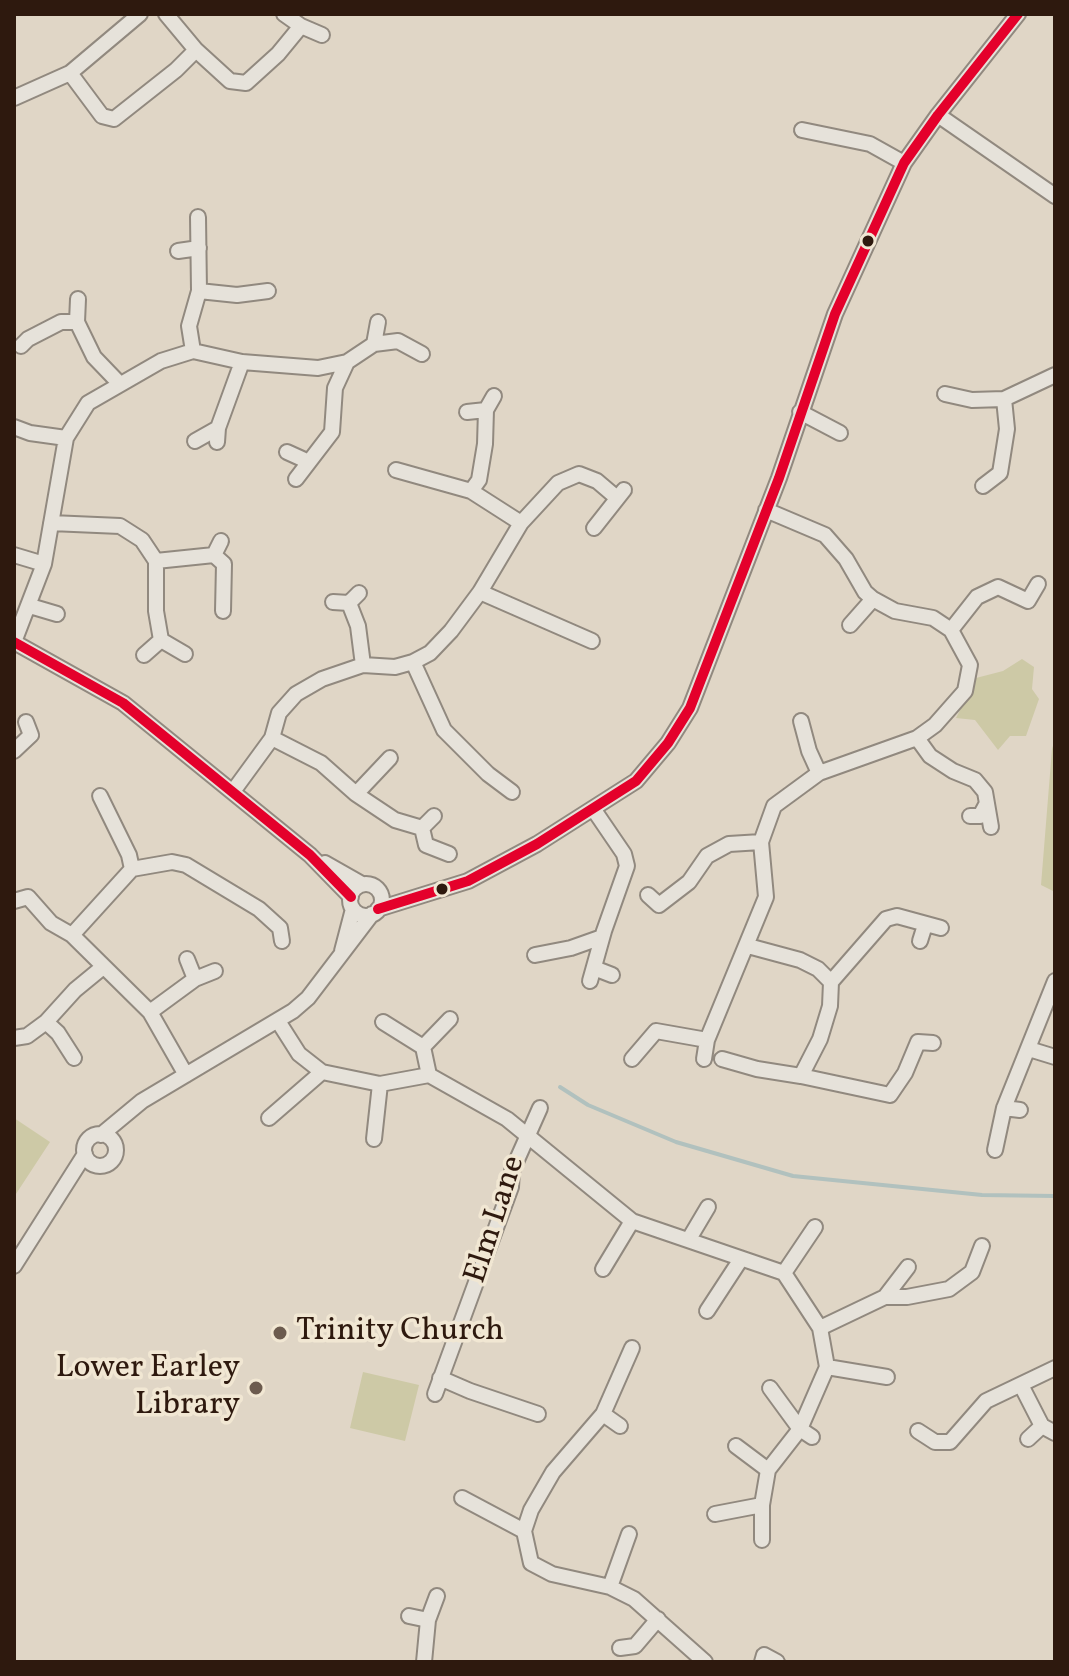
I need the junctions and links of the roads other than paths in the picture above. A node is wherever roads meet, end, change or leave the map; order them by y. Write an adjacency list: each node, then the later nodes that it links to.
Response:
1 (140, 14): 10 (street)
2 (166, 14): 9 (street)
3 (284, 14): 6 (street)
4 (1010, 14): 7 (street)
5 (1018, 14): 7 (street)
6 (301, 26): 8 (street); 9 (street)
7 (1005, 30): 12 (street)
8 (322, 35)
9 (196, 50): 10 (street)
10 (70, 73): 11 (street)
11 (14, 98)
12 (938, 115): 14 (street); 15 (street)
13 (802, 130): 14 (street)
14 (904, 163): 35 (street)
15 (1055, 196)
16 (198, 217): 17 (street)
17 (199, 248): 18 (street); 19 (street)
18 (178, 251)
19 (199, 291): 20 (street); 26 (street)
20 (268, 291)
21 (78, 299): 22 (street)
22 (77, 322): 25 (street); 31 (street)
23 (378, 322): 24 (street)
24 (374, 344): 27 (street); 29 (street)
25 (21, 346)
26 (193, 351): 28 (street); 31 (street)
27 (422, 354)
28 (242, 362): 29 (street); 39 (street)
29 (347, 362): 41 (street)
30 (1055, 375): 33 (street)
31 (119, 383): 38 (street)
32 (945, 394): 33 (street)
33 (1004, 399): 44 (street)
34 (467, 412): 45 (street)
35 (800, 412): 37 (street); 46 (street)
36 (14, 427): 38 (street)
37 (840, 433)
38 (66, 438): 47 (street)
39 (195, 441)
40 (287, 452): 41 (street)
41 (309, 462): 43 (street)
42 (396, 470): 45 (street)
43 (296, 479)
44 (983, 486)
45 (471, 491): 48 (street)
46 (766, 510): 57 (street); 85 (street)
47 (51, 523): 53 (street); 54 (street)
48 (521, 523): 49 (street); 56 (street)
49 (594, 528)
50 (221, 541): 52 (street)
51 (14, 555): 54 (street)
52 (214, 555): 53 (street); 61 (street)
53 (156, 561): 66 (street)
54 (44, 564): 60 (street)
55 (1038, 584): 58 (street)
56 (480, 592): 67 (street); 71 (street)
57 (873, 599): 64 (street); 65 (street)
58 (1028, 601): 63 (street); 65 (street)
59 (333, 602): 72 (street)
60 (30, 606): 62 (street); 68 (street)
61 (223, 611)
62 (57, 614)
63 (1028, 617)
64 (850, 625)
65 (951, 630): 76 (street)
66 (161, 640): 69 (street); 70 (street)
67 (592, 641)
68 (14, 642): 80 (street)
69 (185, 654)
70 (144, 655)
71 (413, 662): 72 (street); 81 (street)
72 (363, 665): 75 (street)
73 (801, 721): 79 (street)
74 (33, 731): 77 (street)
75 (272, 738): 80 (street); 82 (street)
76 (917, 738): 79 (street); 84 (street)
77 (14, 751)
78 (390, 758): 82 (street)
79 (819, 773): 90 (street)
80 (234, 790): 92 (street)
81 (512, 792)
82 (356, 794): 89 (street)
83 (100, 796): 93 (street)
84 (987, 803): 87 (street); 88 (street)
85 (594, 810): 98 (street); 103 (street)
86 (434, 816): 89 (street)
87 (970, 816)
88 (991, 827)
89 (422, 828): 91 (street)
90 (761, 842): 97 (street); 105 (street)
91 (449, 854)
92 (310, 855): 94 (street); 96 (street)
93 (132, 869): 101 (street); 102 (street)
94 (362, 884): 96 (street); 98 (street)
95 (14, 901): 102 (street)
96 (352, 903): 98 (street); 106 (street)
97 (655, 905)
98 (377, 906): 106 (street)
99 (925, 925): 100 (street); 104 (street); 114 (street)
100 (941, 928)
101 (286, 932)
102 (72, 935): 109 (street)
103 (602, 937): 107 (street); 111 (street)
104 (920, 941)
105 (748, 946): 114 (street); 121 (street)
106 (342, 951): 117 (street)
107 (535, 955)
108 (187, 959): 112 (street)
109 (103, 967): 115 (street); 118 (street)
110 (215, 971): 112 (street)
111 (612, 975)
112 (195, 979): 115 (street)
113 (1055, 981): 124 (street)
114 (831, 982): 133 (street)
115 (150, 1012): 131 (street)
116 (450, 1019): 123 (street)
117 (278, 1021): 130 (street); 131 (street)
118 (46, 1022): 120 (street); 126 (street)
119 (383, 1022): 123 (street)
120 (14, 1038)
121 (707, 1040): 127 (street); 128 (street)
122 (933, 1043): 133 (street)
123 (423, 1047): 132 (street)
124 (1029, 1049): 125 (street); 136 (street)
125 (1055, 1057)
126 (74, 1058)
127 (632, 1059)
128 (704, 1059)
129 (722, 1059): 133 (street)
130 (322, 1072): 134 (street); 138 (street)
131 (186, 1075): 140 (street)
132 (429, 1075): 134 (street); 139 (street)
133 (801, 1076)
134 (380, 1084): 141 (street)
135 (540, 1108): 139 (street, Elm Lane)
136 (1004, 1108): 137 (street); 142 (street)
137 (1020, 1110)
138 (269, 1118)
139 (525, 1136): 147 (street); 163 (street, Elm Lane)
140 (108, 1139): 143 (street); 144 (street)
141 (374, 1139)
142 (995, 1150)
143 (85, 1154): 144 (street); 145 (street)
144 (99, 1166): 145 (street)
145 (62, 1193): 152 (street)
146 (708, 1207): 149 (street)
147 (632, 1221): 149 (street); 154 (street)
148 (815, 1227): 155 (street)
149 (689, 1239): 151 (street)
150 (982, 1246): 156 (street)
151 (741, 1259): 155 (street); 157 (street)
152 (14, 1266)
153 (908, 1267): 156 (street)
154 (603, 1269)
155 (784, 1273): 158 (street)
156 (885, 1297): 158 (street)
157 (707, 1311)
158 (820, 1328): 160 (street)
159 (632, 1348): 168 (street)
160 (827, 1367): 162 (street); 172 (street)
161 (1055, 1368): 164 (street)
162 (887, 1377)
163 (440, 1378): 166 (street, Elm Lane); 167 (street)
164 (1021, 1385): 170 (street); 171 (street)
165 (770, 1388): 172 (street)
166 (435, 1394)
167 (538, 1414)
168 (603, 1414): 169 (street); 179 (street)
169 (620, 1426)
170 (1049, 1430): 173 (street)
171 (918, 1431)
172 (806, 1433): 175 (street)
173 (1028, 1439)
174 (736, 1446): 175 (street)
175 (768, 1470): 177 (street)
176 (462, 1498): 179 (street)
177 (762, 1505): 178 (street); 181 (street)
178 (715, 1514)
179 (524, 1531): 182 (street)
180 (629, 1534): 182 (street)
181 (762, 1540)
182 (610, 1587): 185 (street)
183 (437, 1596): 186 (street)
184 (409, 1616): 186 (street)
185 (658, 1619): 187 (street); 189 (street)
186 (428, 1620): 188 (street)
187 (620, 1648)
188 (424, 1662)
189 (705, 1662)

